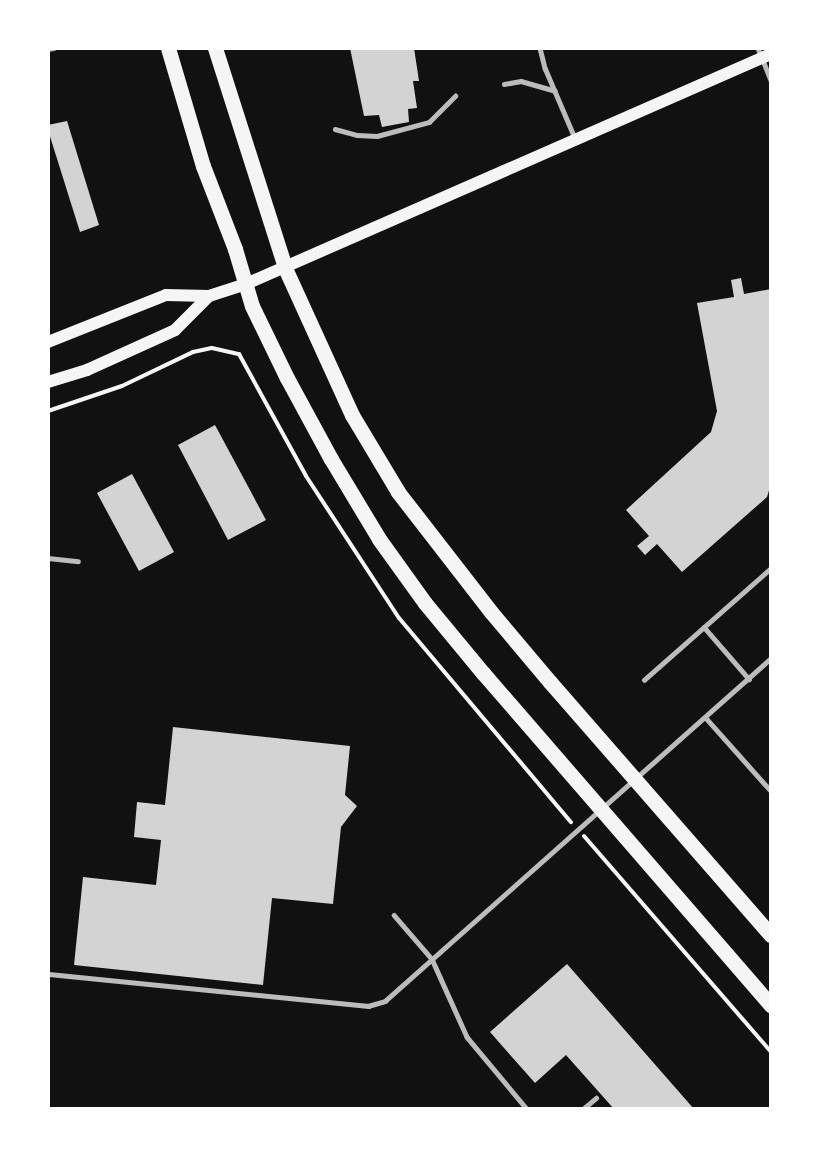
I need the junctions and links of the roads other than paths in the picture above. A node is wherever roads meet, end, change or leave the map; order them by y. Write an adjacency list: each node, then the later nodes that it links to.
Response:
1 (54, 48): 5 (street)
2 (168, 48): 14 (main road)
3 (215, 48): 13 (main road)
4 (540, 48): 9 (lane)
5 (48, 49)
6 (764, 53): 7 (lane); 12 (main road)
7 (771, 80)
8 (504, 84): 9 (lane)
9 (555, 91): 12 (lane)
10 (455, 96): 11 (lane)
11 (335, 129)
12 (574, 138): 13 (main road)
13 (285, 268): 14 (main road); 26 (main road)
14 (246, 284): 15 (main road); 28 (main road)
15 (209, 296): 16 (main road); 17 (main road)
16 (48, 342)
17 (48, 382)
18 (48, 558): 19 (lane)
19 (78, 561)
20 (771, 568): 21 (lane)
21 (704, 627): 23 (lane); 24 (lane)
22 (771, 658): 23 (lane)
23 (748, 679): 25 (lane)
24 (644, 680)
25 (706, 718): 26 (lane); 27 (lane)
26 (636, 780): 28 (lane); 30 (main road)
27 (771, 791)
28 (603, 809): 31 (lane); 33 (main road)
29 (394, 915): 31 (lane)
30 (771, 935)
31 (432, 959): 32 (lane); 35 (lane)
32 (49, 974)
33 (771, 1006)
34 (596, 1098): 36 (lane)
35 (527, 1109)
36 (583, 1109)

